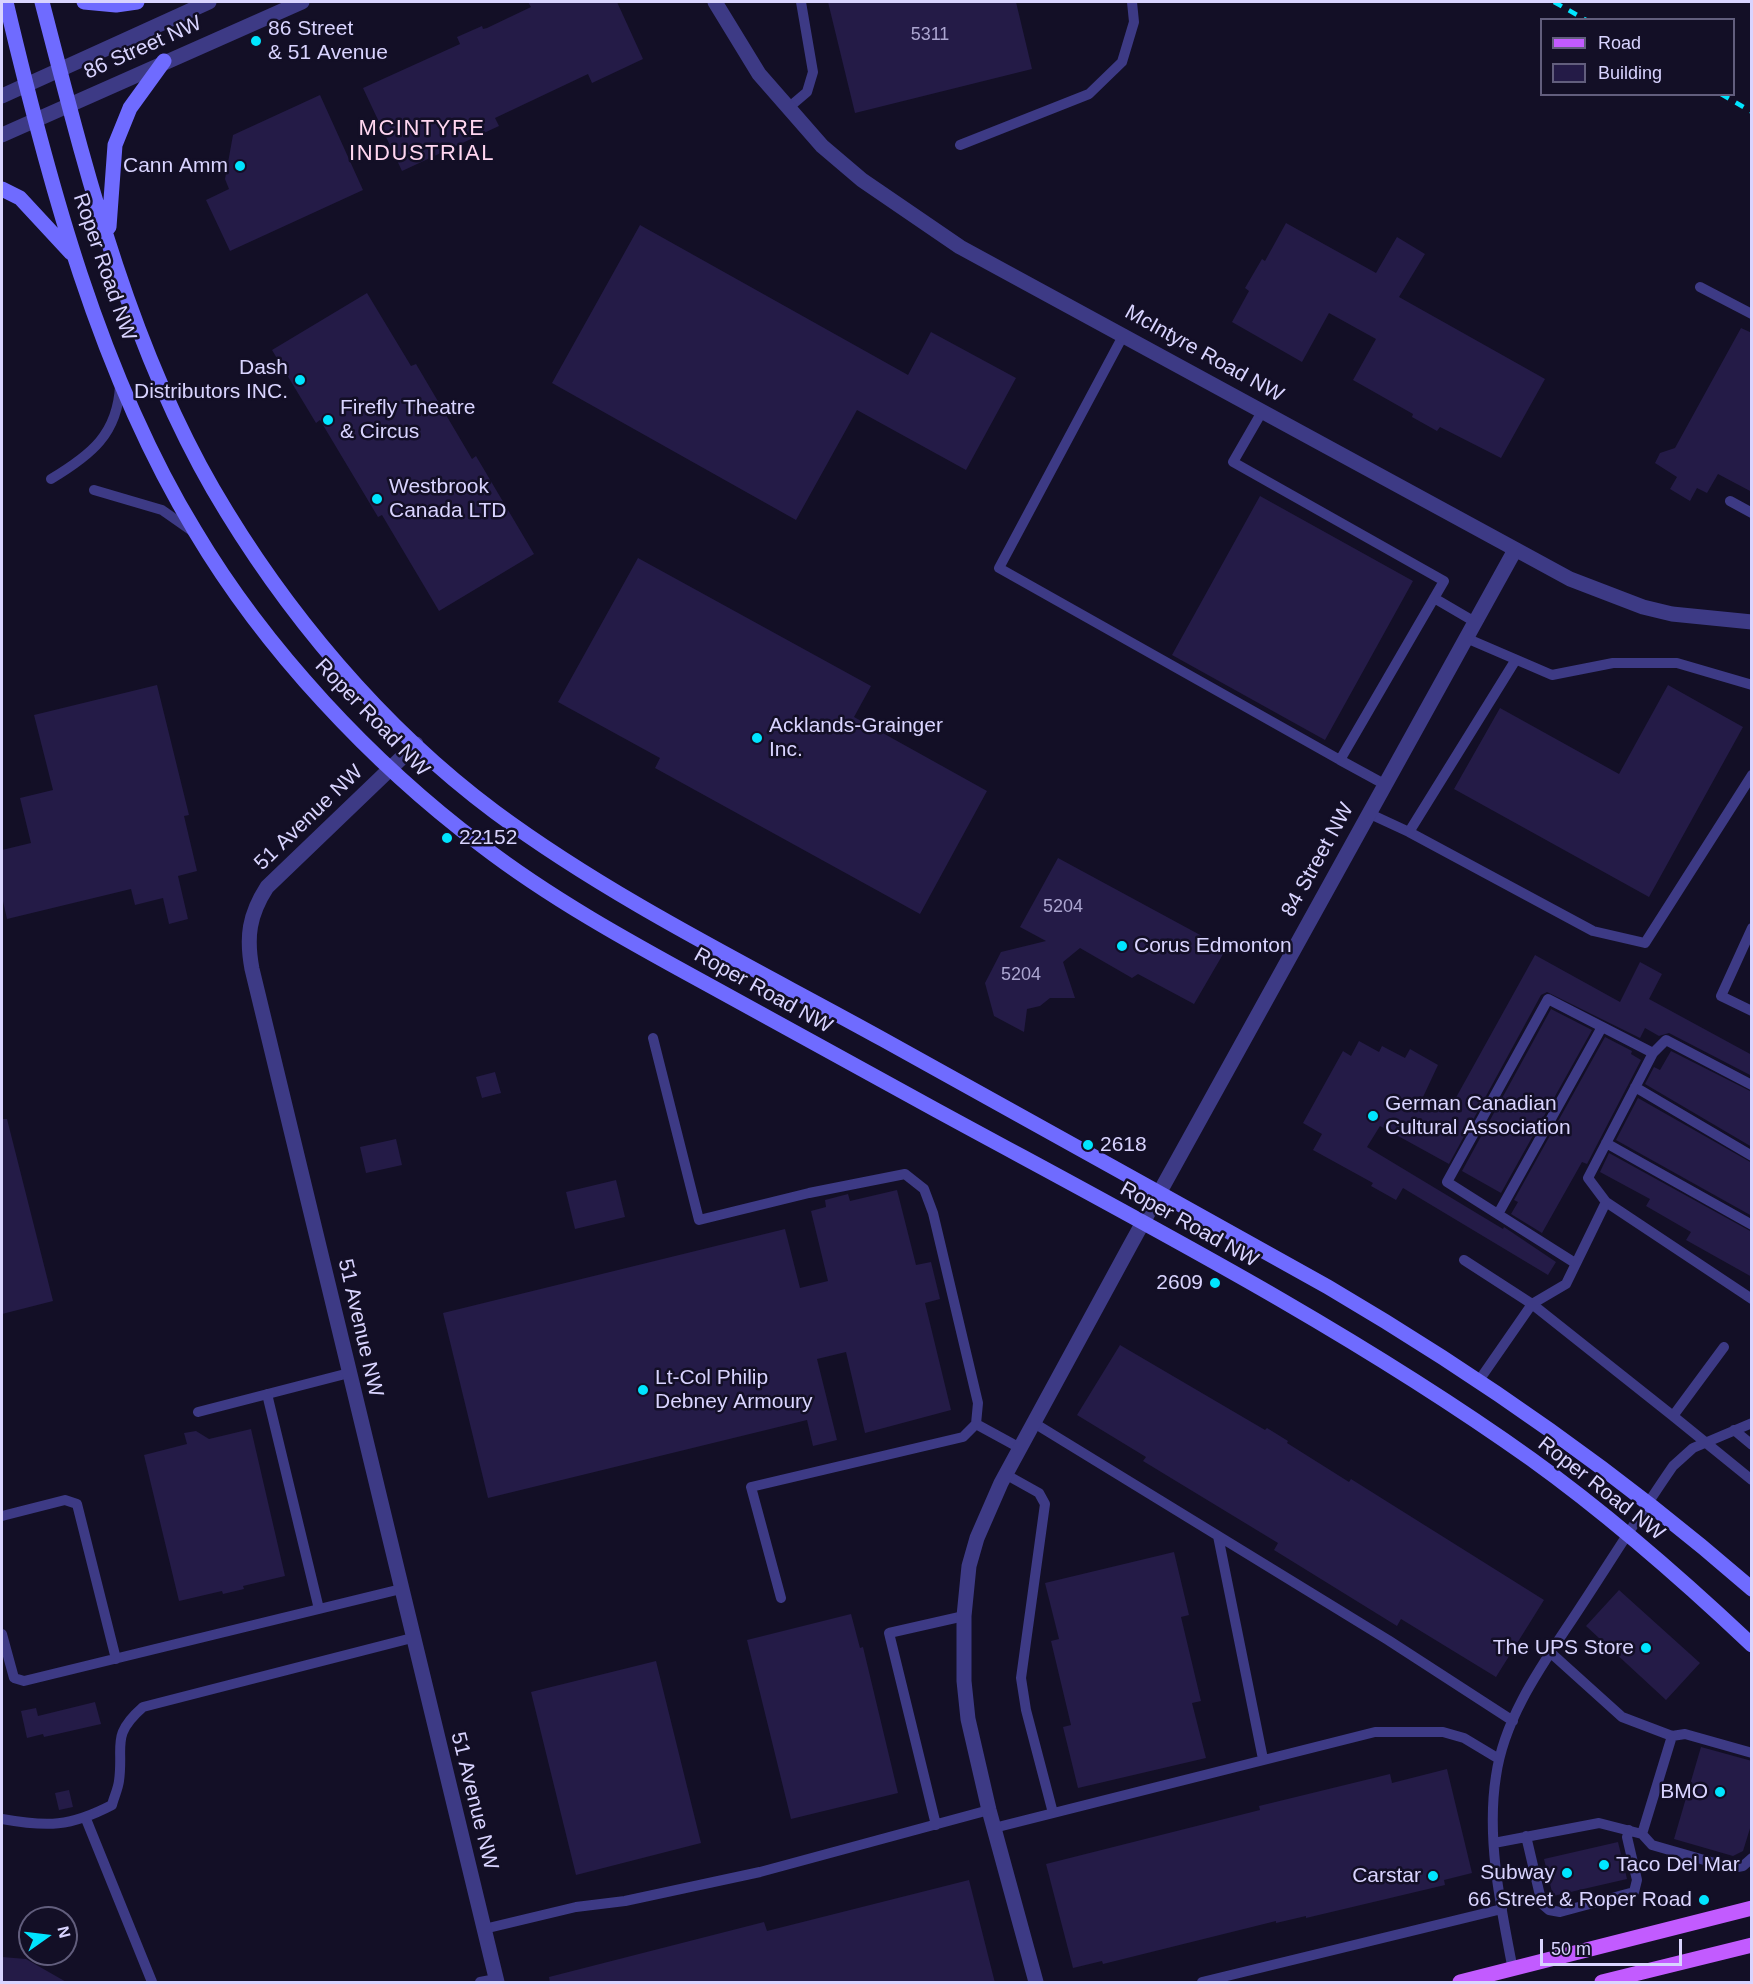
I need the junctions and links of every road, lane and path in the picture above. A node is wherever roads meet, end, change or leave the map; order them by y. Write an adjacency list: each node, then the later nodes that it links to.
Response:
1 (6, 2): 12 (main road)
2 (42, 2): 11 (main road)
3 (84, 2): 4 (main road)
4 (137, 2)
5 (209, 2): 11 (street, 86 Street NW)
6 (302, 2): 10 (street, 86 Street NW)
7 (715, 2): 15 (street, McIntyre Road NW)
8 (801, 2): 15 (lane)
9 (1132, 2): 18 (lane)
10 (164, 61): 14 (street, 86 Street NW); 20 (main road)
11 (61, 68): 12 (street, 86 Street NW); 14 (main road, Roper Road NW)
12 (27, 85): 13 (street, 86 Street NW); 16 (main road)
13 (2, 96)
14 (70, 104): 16 (street, 86 Street NW); 20 (main road, Roper Road NW)
15 (787, 108): 24 (street, McIntyre Road NW)
16 (36, 119): 17 (street, 86 Street NW); 21 (main road, Roper Road NW)
17 (2, 135)
18 (960, 145)
19 (2, 189): 21 (main road)
20 (108, 239): 39 (main road, Roper Road NW)
21 (75, 257): 25 (main road, Roper Road NW)
22 (1700, 287): 23 (lane)
23 (1752, 314)
24 (1124, 334): 26 (street, McIntyre Road NW); 40 (lane)
25 (121, 379): 27 (lane); 31 (main road, Roper Road NW)
26 (1263, 410): 32 (street, McIntyre Road NW); 33 (lane)
27 (51, 479)
28 (94, 490): 31 (lane)
29 (1730, 501): 30 (lane)
30 (1752, 513)
31 (197, 536): 41 (main road, Roper Road NW)
32 (1515, 550): 34 (street, 84 Street NW); 35 (street, McIntyre Road NW)
33 (1434, 598): 34 (lane); 40 (lane)
34 (1475, 622): 36 (street, 84 Street NW)
35 (1752, 622)
36 (1466, 638): 37 (lane); 43 (street, 84 Street NW)
37 (1515, 661): 38 (lane); 45 (lane)
38 (1752, 685)
39 (416, 744): 41 (street, 51 Avenue NW); 55 (main road, Roper Road NW)
40 (1340, 760): 43 (lane)
41 (389, 769): 58 (main road, Roper Road NW); 65 (street, 51 Avenue NW)
42 (1752, 775): 45 (lane)
43 (1384, 784): 44 (street, 84 Street NW)
44 (1368, 813): 45 (lane); 55 (street, 84 Street NW)
45 (1409, 832)
46 (1752, 928): 47 (lane)
47 (1752, 1011)
48 (1602, 1027): 50 (lane); 57 (lane); 57 (lane)
49 (653, 1038): 72 (lane)
50 (1653, 1053): 51 (lane); 52 (lane)
51 (1752, 1085)
52 (1635, 1088): 53 (lane); 54 (lane)
53 (1606, 1143): 56 (lane); 59 (lane)
54 (1752, 1156)
55 (1159, 1193): 58 (street, 84 Street NW); 66 (main road, Roper Road NW)
56 (1606, 1202): 61 (lane); 62 (lane)
57 (1498, 1214): 61 (lane)
58 (1143, 1222): 70 (street, 84 Street NW); 81 (main road, Roper Road NW)
59 (1752, 1225)
60 (1464, 1260): 63 (lane)
61 (1575, 1263): 63 (lane)
62 (1752, 1299)
63 (1532, 1304): 66 (lane); 69 (lane)
64 (1724, 1347): 69 (lane)
65 (349, 1373): 67 (lane); 83 (street, 51 Avenue NW)
66 (1480, 1379): 79 (main road, Roper Road NW)
67 (267, 1394): 68 (lane); 86 (lane)
68 (198, 1412)
69 (1673, 1416): 74 (lane)
70 (1034, 1423): 76 (street, 84 Street NW); 82 (lane)
71 (1752, 1423): 73 (lane)
72 (976, 1424): 76 (lane); 85 (lane)
73 (1734, 1430): 74 (lane); 75 (lane)
74 (1705, 1442): 78 (lane); 79 (lane)
75 (1752, 1445)
76 (1020, 1448): 77 (street, 84 Street NW)
77 (1005, 1474): 87 (street, 84 Street NW); 99 (lane)
78 (1752, 1480)
79 (1647, 1504): 81 (lane); 84 (main road, Roper Road NW)
80 (2, 1516): 92 (lane)
81 (1627, 1535): 90 (main road, Roper Road NW); 91 (lane)
82 (1218, 1536): 93 (lane); 96 (lane)
83 (400, 1589): 86 (lane); 89 (street, 51 Avenue NW)
84 (1752, 1589)
85 (781, 1598)
86 (320, 1609): 92 (lane)
87 (964, 1616): 98 (street, 84 Street NW); 102 (lane)
88 (2, 1634): 92 (lane)
89 (412, 1638): 101 (lane); 111 (street, 51 Avenue NW)
90 (1752, 1645)
91 (1551, 1653): 93 (lane); 94 (lane)
92 (116, 1659)
93 (1513, 1721): 97 (lane)
94 (1672, 1736): 95 (lane); 105 (lane)
95 (1752, 1753)
96 (1263, 1759): 97 (lane); 99 (lane)
97 (1499, 1759): 107 (lane)
98 (989, 1810): 102 (lane); 103 (street, 84 Street NW)
99 (1053, 1813): 103 (lane)
100 (2, 1819): 101 (lane)
101 (86, 1819): 116 (lane)
102 (936, 1825): 111 (lane)
103 (994, 1828): 115 (street, 84 Street NW)
104 (1629, 1830): 105 (lane); 106 (lane); 106 (lane)
105 (1642, 1834): 108 (lane)
106 (1526, 1836): 107 (lane)
107 (1494, 1843): 110 (lane)
108 (1752, 1858)
109 (1752, 1908): 113 (main road)
110 (1502, 1909): 113 (lane); 118 (lane)
111 (484, 1929): 114 (street, 51 Avenue NW)
112 (1752, 1945): 120 (main road)
113 (1513, 1970): 119 (main road)
114 (496, 1981): 117 (lane)
115 (1035, 1982)
116 (152, 1983)
117 (480, 1983)
118 (1202, 1983)
119 (1460, 1983)
120 (1602, 1983)

